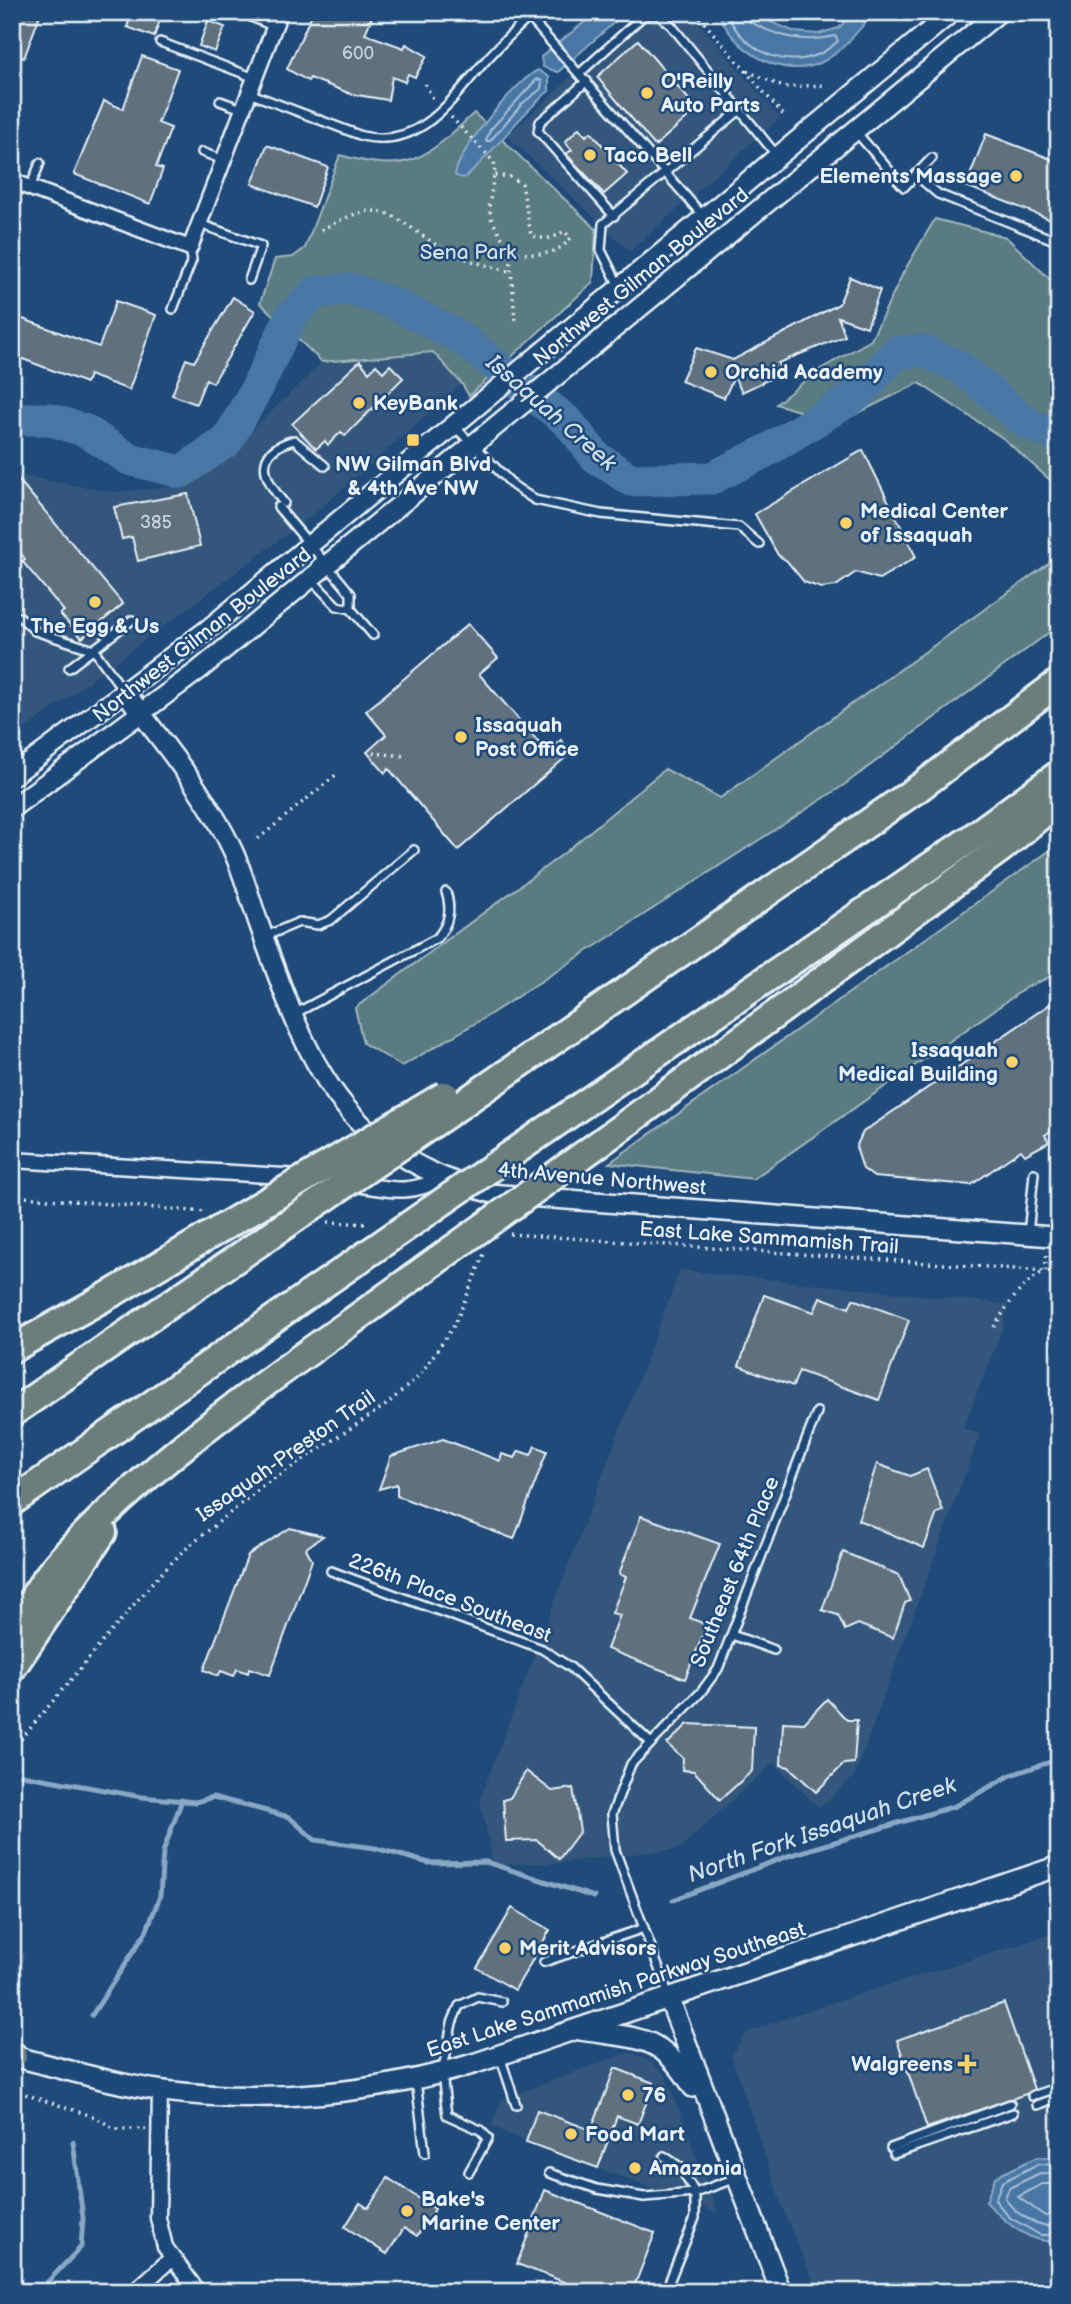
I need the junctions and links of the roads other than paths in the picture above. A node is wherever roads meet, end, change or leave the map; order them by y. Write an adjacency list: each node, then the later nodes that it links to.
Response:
1 (952, 12): 16 (street, Northwest Gilman Boulevard)
2 (999, 12): 14 (street, Northwest Gilman Boulevard)
3 (532, 15): 7 (lane); 10 (lane)
4 (251, 17): 5 (lane)
5 (277, 19): 8 (street)
6 (160, 42): 8 (lane)
7 (580, 73): 9 (lane); 13 (lane)
8 (255, 78): 10 (street)
9 (587, 81): 20 (lane); 24 (lane)
10 (249, 93): 12 (street)
11 (220, 101): 12 (lane)
12 (243, 109): 18 (street)
13 (740, 110): 16 (lane); 20 (lane)
14 (855, 132): 21 (lane); 33 (street, Northwest Gilman Boulevard)
15 (202, 152): 18 (lane)
16 (779, 157): 25 (street, Northwest Gilman Boulevard)
17 (932, 158): 21 (lane)
18 (224, 160): 26 (street)
19 (40, 163): 23 (lane)
20 (666, 172): 24 (lane); 25 (lane)
21 (916, 175): 27 (lane)
22 (12, 181): 23 (street)
23 (30, 188): 28 (street)
24 (614, 216): 30 (lane)
25 (705, 218): 30 (street, Northwest Gilman Boulevard)
26 (199, 223): 28 (street); 29 (lane)
27 (1059, 242)
28 (190, 248): 31 (lane)
29 (249, 280)
30 (620, 288): 32 (street, Northwest Gilman Boulevard)
31 (173, 309)
32 (453, 425): 33 (lane); 36 (street, Northwest Gilman Boulevard)
33 (473, 445): 35 (lane); 37 (street, Northwest Gilman Boulevard)
34 (325, 467): 36 (lane)
35 (759, 544)
36 (310, 545): 39 (lane); 47 (street, Northwest Gilman Boulevard)
37 (328, 565): 38 (street, Northwest Gilman Boulevard); 40 (lane)
38 (311, 578): 39 (street, Northwest Gilman Boulevard); 40 (lane)
39 (284, 600): 48 (street, Northwest Gilman Boulevard)
40 (351, 609): 43 (lane)
41 (20, 617): 44 (lane)
42 (132, 620): 44 (lane)
43 (373, 635)
44 (94, 650): 45 (lane); 47 (lane)
45 (69, 668)
46 (1059, 682): 57 (highway)
47 (126, 693): 48 (street, 4th Avenue Northwest); 50 (street, Northwest Gilman Boulevard)
48 (141, 714): 52 (street, Northwest Gilman Boulevard); 55 (street, 4th Avenue Northwest)
49 (1059, 774): 66 (highway, bridge)
50 (12, 776)
51 (1059, 800): 67 (highway, bridge)
52 (12, 808)
53 (414, 850): 55 (lane)
54 (446, 892): 56 (lane)
55 (263, 937): 56 (street, 4th Avenue Northwest)
56 (294, 1014): 60 (street, 4th Avenue Northwest)
57 (453, 1100): 63 (highway, bridge); 65 (highway, bridge)
58 (12, 1160): 60 (street)
59 (1034, 1172): 61 (lane)
60 (442, 1178): 61 (street, 4th Avenue Northwest)
61 (1028, 1236): 62 (street, 4th Avenue Northwest)
62 (1059, 1237)
63 (12, 1349)
64 (817, 1412): 70 (lane, Southeast 64th Place)
65 (12, 1413)
66 (12, 1502)
67 (120, 1504): 69 (highway); 72 (highway)
68 (331, 1571): 73 (lane, 226th Place Southeast)
69 (12, 1630)
70 (732, 1634): 71 (lane); 73 (lane, Southeast 64th Place)
71 (774, 1650)
72 (12, 1668)
73 (650, 1742): 75 (lane, Southeast 64th Place)
74 (1059, 1866): 77 (main road, East Lake Sammamish Parkway Southeast)
75 (643, 1928): 76 (lane); 77 (lane, Southeast 64th Place)
76 (544, 1962)
77 (669, 1998): 79 (main road, East Lake Sammamish Parkway Southeast); 92 (main road)
78 (502, 2002): 82 (lane)
79 (577, 2029): 80 (main road, East Lake Sammamish Parkway Southeast); 92 (main road)
80 (500, 2055): 82 (main road, East Lake Sammamish Parkway Southeast); 89 (lane)
81 (12, 2056): 85 (main road, East Lake Sammamish Parkway Southeast)
82 (442, 2074): 83 (main road, East Lake Sammamish Parkway Southeast); 95 (lane)
83 (416, 2079): 85 (main road, East Lake Sammamish Parkway Southeast); 93 (lane)
84 (1059, 2087): 86 (lane)
85 (160, 2090): 99 (street)
86 (1032, 2096)
87 (1059, 2097): 90 (lane)
88 (1010, 2104): 91 (lane)
89 (516, 2105)
90 (1037, 2105)
91 (1013, 2113)
92 (716, 2123): 97 (main road)
93 (425, 2154)
94 (664, 2156): 98 (lane)
95 (469, 2172)
96 (549, 2173): 98 (lane)
97 (737, 2177): 98 (lane); 103 (main road)
98 (695, 2193): 102 (lane)
99 (172, 2258): 100 (street); 101 (street)
100 (134, 2292)
101 (198, 2292)
102 (665, 2292)
103 (780, 2292)

